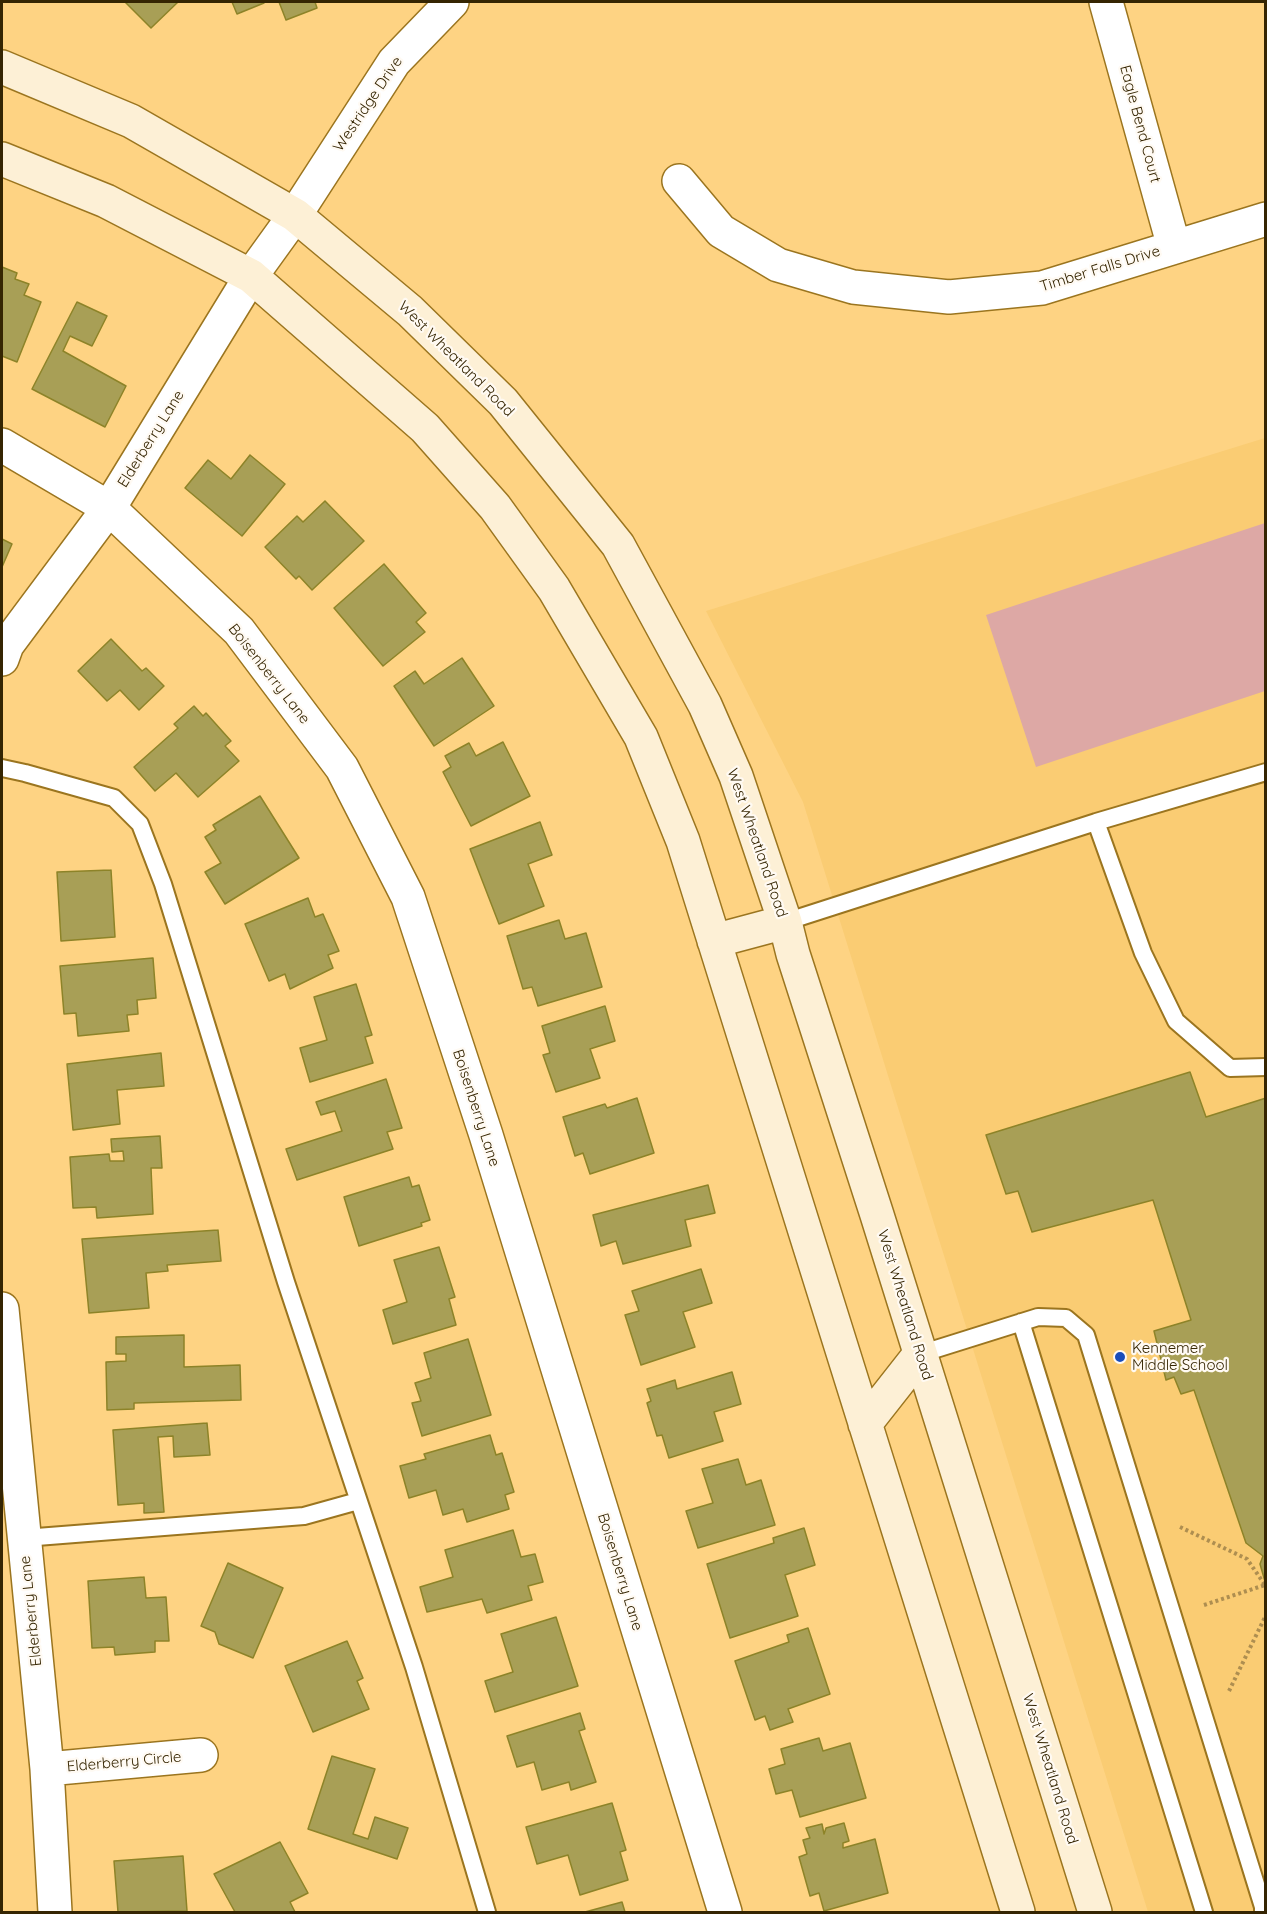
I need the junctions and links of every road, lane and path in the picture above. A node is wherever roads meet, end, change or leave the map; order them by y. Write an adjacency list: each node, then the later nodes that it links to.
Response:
1 (452, 2): 6 (street, Westridge Drive)
2 (1106, 2): 8 (street, Eagle Bend Court)
3 (2, 67): 6 (main road, West Wheatland Road)
4 (2, 159): 9 (main road)
5 (680, 181): 8 (street, Timber Falls Drive)
6 (295, 214): 9 (street, Elderberry Lane); 16 (main road, West Wheatland Road)
7 (1266, 219): 8 (street, Timber Falls Drive)
8 (1173, 247)
9 (251, 276): 11 (street, Elderberry Lane); 17 (main road)
10 (2, 445): 11 (street, Boisenberry Lane)
11 (109, 508): 12 (street, Elderberry Lane); 34 (street, Boisenberry Lane)
12 (2, 659)
13 (2, 768): 23 (lane)
14 (1266, 772): 15 (lane)
15 (1096, 822): 16 (lane); 18 (lane)
16 (785, 922): 17 (main road); 21 (main road, West Wheatland Road)
17 (714, 941): 22 (main road)
18 (1266, 1067)
19 (2, 1310): 25 (street, Elderberry Lane)
20 (1021, 1322): 21 (lane); 37 (lane); 38 (lane)
21 (920, 1354): 22 (main road); 36 (main road, West Wheatland Road)
22 (865, 1424): 35 (main road)
23 (358, 1500): 25 (lane); 33 (lane)
24 (1180, 1527): 26 (path)
25 (24, 1538): 31 (street, Elderberry Lane)
26 (1265, 1586): 27 (path)
27 (1204, 1605)
28 (1266, 1615): 29 (path)
29 (1229, 1691)
30 (201, 1755): 31 (street, Elderberry Circle)
31 (47, 1769): 32 (street, Elderberry Lane)
32 (56, 1912)
33 (487, 1912)
34 (725, 1912)
35 (1018, 1912)
36 (1095, 1912)
37 (1204, 1912)
38 (1263, 1912)

